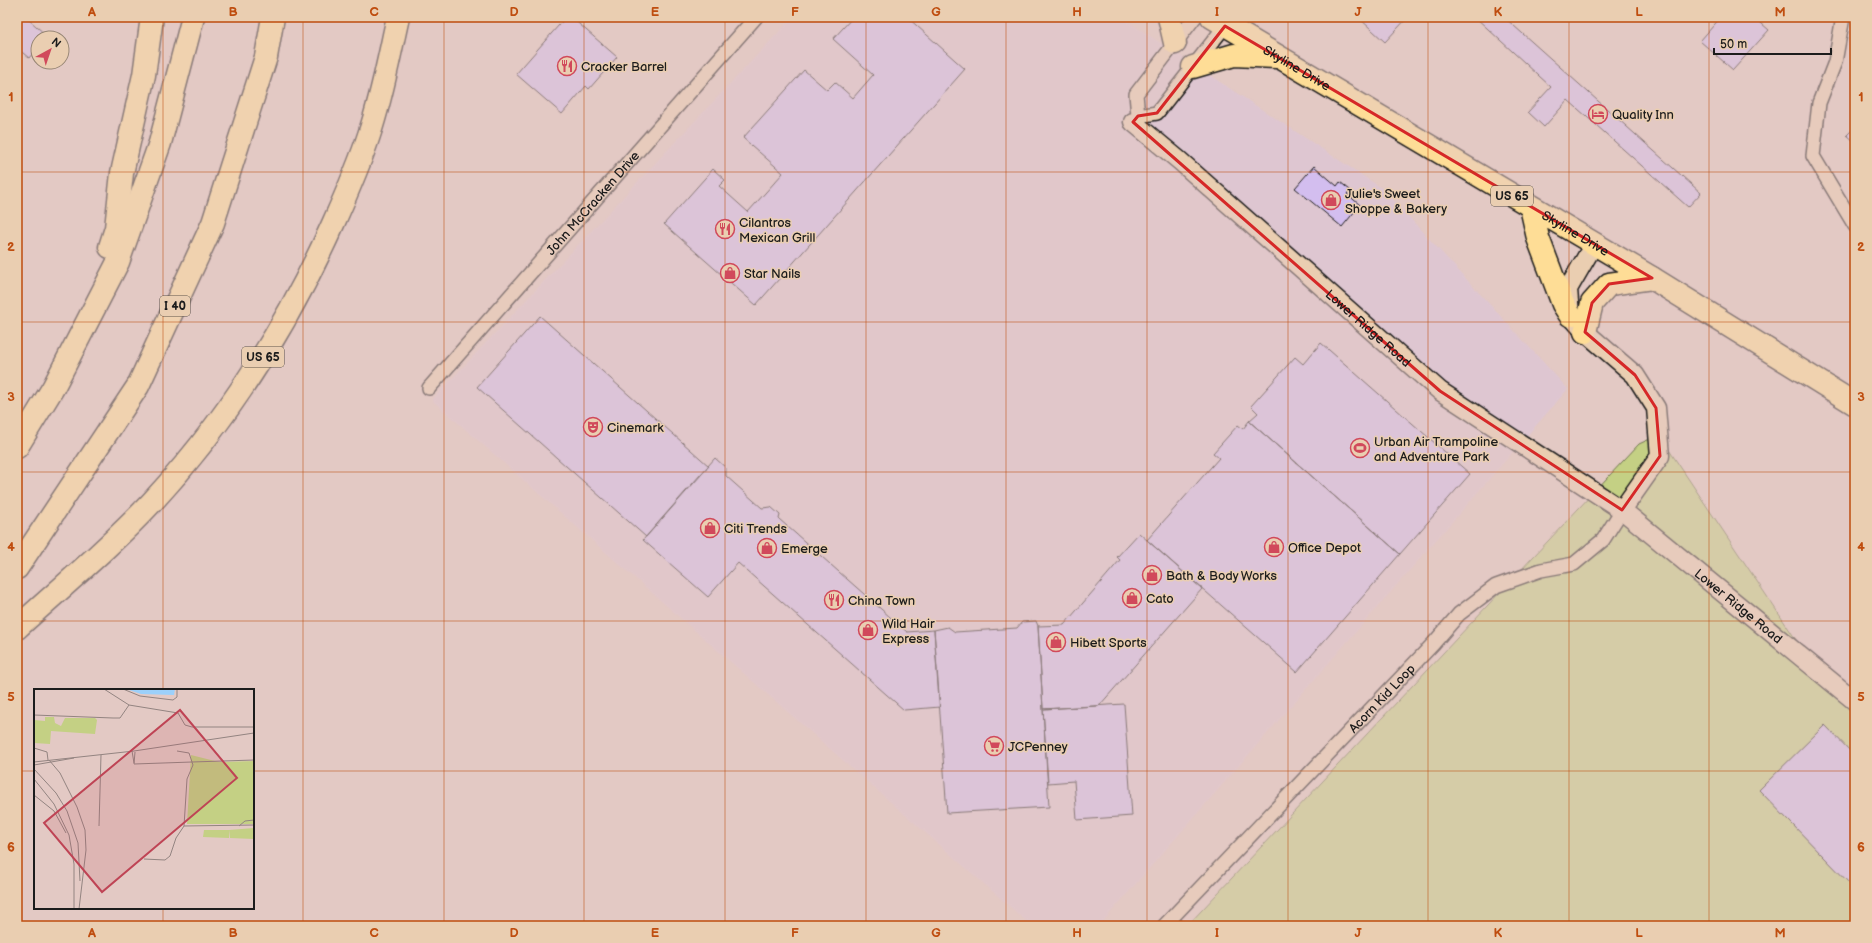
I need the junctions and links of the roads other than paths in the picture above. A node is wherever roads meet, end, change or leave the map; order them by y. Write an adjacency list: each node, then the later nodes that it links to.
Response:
1 (152, 17): 20 (highway)
2 (193, 17): 20 (highway)
3 (273, 17): 25 (highway, I 40)
4 (398, 17): 26 (highway, US 65)
5 (756, 17): 21 (street, John McCracken Drive)
6 (1169, 17): 10 (highway)
7 (1195, 17): 10 (street)
8 (1843, 17): 15 (street)
9 (1218, 22): 11 (highway, Skyline Drive / US 65); 12 (street)
10 (1175, 43): 13 (street)
11 (1280, 57): 12 (highway); 14 (highway, Skyline Drive / US 65)
12 (1193, 68): 13 (street)
13 (1135, 119): 24 (street, Lower Ridge Road)
14 (1530, 207): 16 (highway, Skyline Drive / US 65); 18 (highway)
15 (1855, 226)
16 (1594, 244): 17 (highway, Skyline Drive / US 65); 18 (street)
17 (1652, 278): 19 (highway); 22 (highway, Skyline Drive / US 65)
18 (1570, 315): 19 (street)
19 (1585, 332): 24 (street)
20 (53, 388): 23 (highway)
21 (429, 388)
22 (1855, 404)
23 (17, 447)
24 (1622, 510): 27 (street, Lower Ridge Road); 28 (street, Acorn Kid Loop)
25 (17, 568)
26 (17, 628)
27 (1855, 701)
28 (1164, 926)

